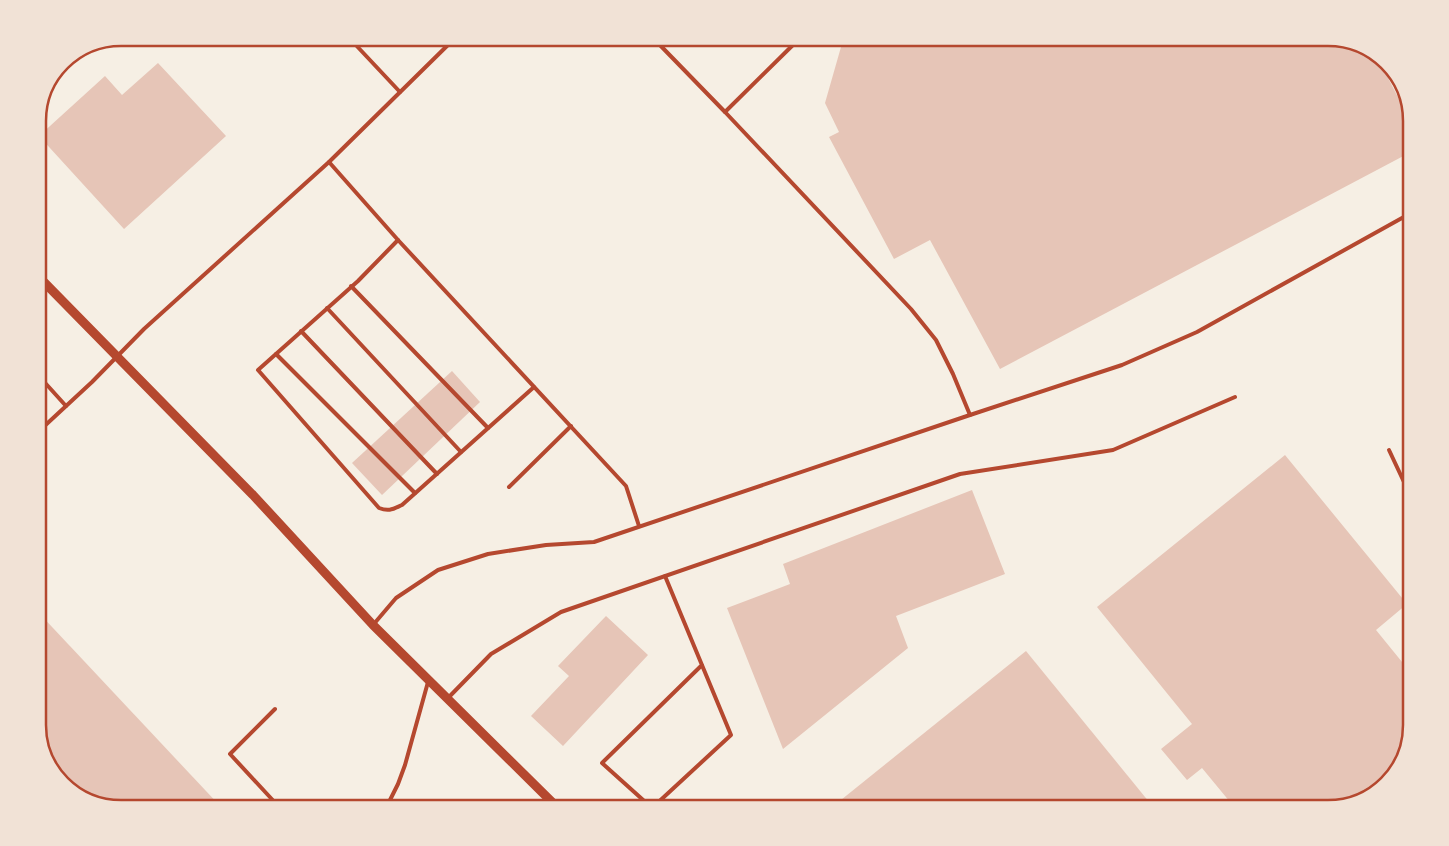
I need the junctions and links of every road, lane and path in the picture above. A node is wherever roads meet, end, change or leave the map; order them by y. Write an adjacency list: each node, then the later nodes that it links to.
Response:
1 (357, 46): 5 (lane)
2 (447, 46): 5 (lane)
3 (661, 46): 6 (lane)
4 (792, 46): 6 (lane)
5 (400, 92): 7 (lane)
6 (725, 112): 20 (lane)
7 (329, 162): 9 (lane); 15 (lane)
8 (1403, 217): 20 (lane)
9 (398, 240): 11 (lane); 17 (lane)
10 (46, 284): 15 (street)
11 (351, 286): 12 (lane); 23 (lane)
12 (327, 308): 13 (lane); 25 (lane)
13 (301, 331): 14 (lane); 26 (lane)
14 (276, 354): 29 (lane); 29 (lane)
15 (117, 355): 19 (lane); 32 (street)
16 (46, 384): 19 (lane)
17 (534, 387): 22 (lane); 23 (lane)
18 (1235, 396): 31 (lane)
19 (66, 406): 21 (lane)
20 (970, 415): 30 (lane)
21 (46, 425)
22 (571, 426): 28 (lane); 30 (lane)
23 (488, 428): 25 (lane)
24 (1389, 450): 27 (lane)
25 (461, 452): 26 (lane)
26 (437, 474): 29 (lane)
27 (1403, 480)
28 (510, 487)
29 (415, 493)
30 (640, 526): 32 (lane)
31 (665, 576): 33 (lane); 35 (lane)
32 (373, 626): 34 (street)
33 (702, 665): 40 (lane); 41 (lane)
34 (428, 682): 35 (street); 38 (lane)
35 (446, 700): 39 (street)
36 (275, 710): 37 (lane)
37 (273, 800)
38 (390, 800)
39 (550, 800)
40 (643, 800)
41 (661, 800)

